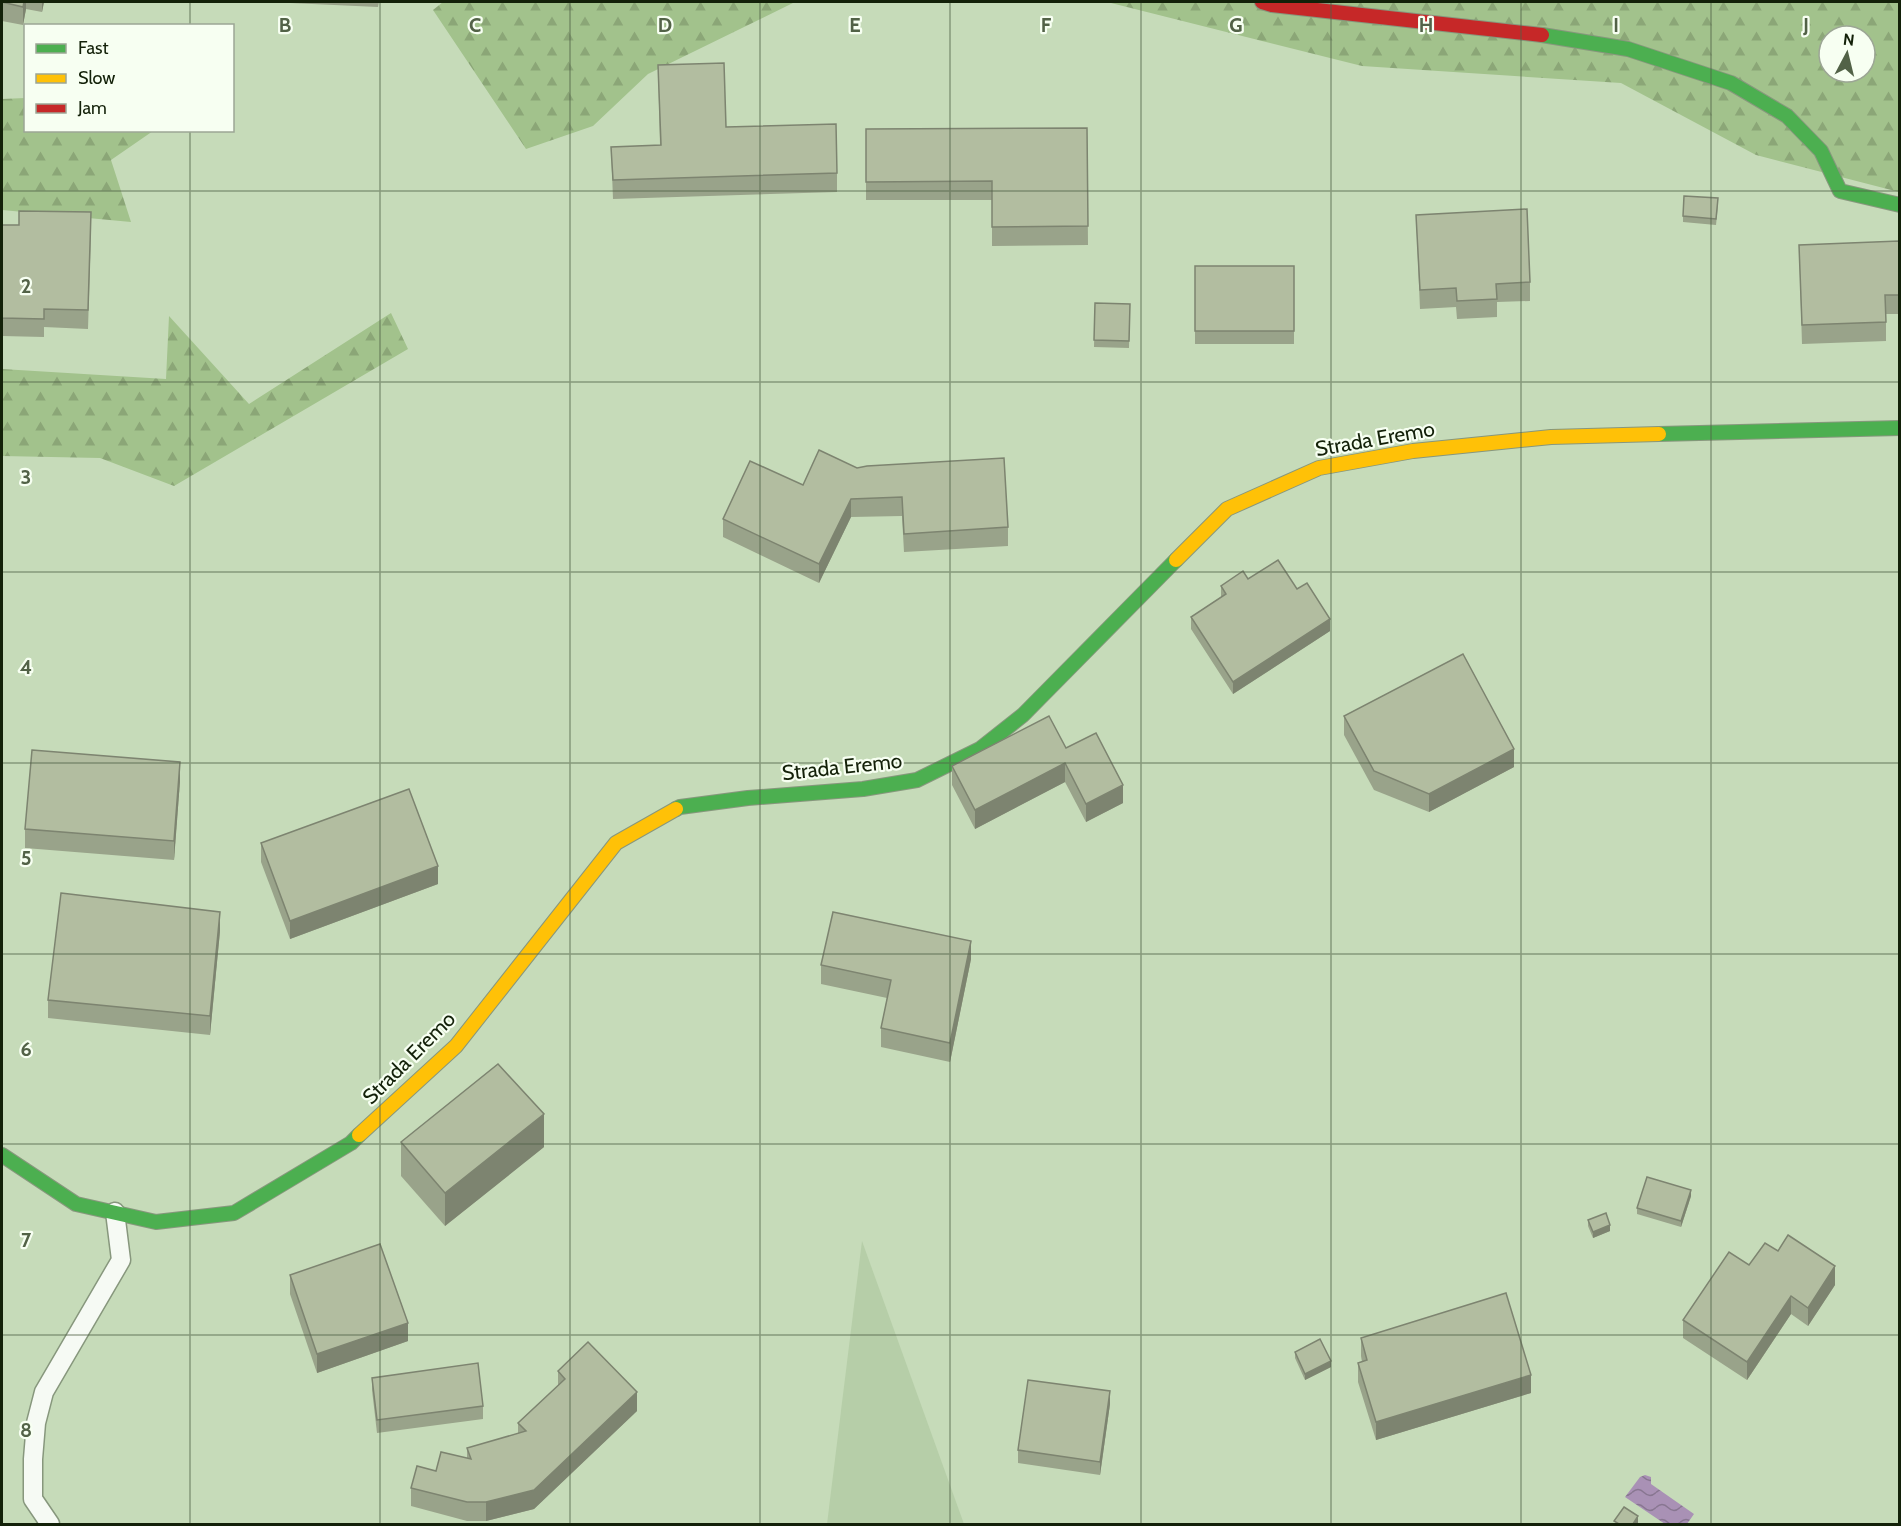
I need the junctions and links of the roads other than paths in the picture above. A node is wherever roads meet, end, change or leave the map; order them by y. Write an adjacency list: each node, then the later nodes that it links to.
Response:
1 (1262, 2): 2 (main road)
2 (1899, 205)
3 (1899, 428): 5 (main road, Strada Eremo)
4 (2, 1155): 5 (main road, Strada Eremo)
5 (115, 1212): 6 (lane)
6 (50, 1524)

